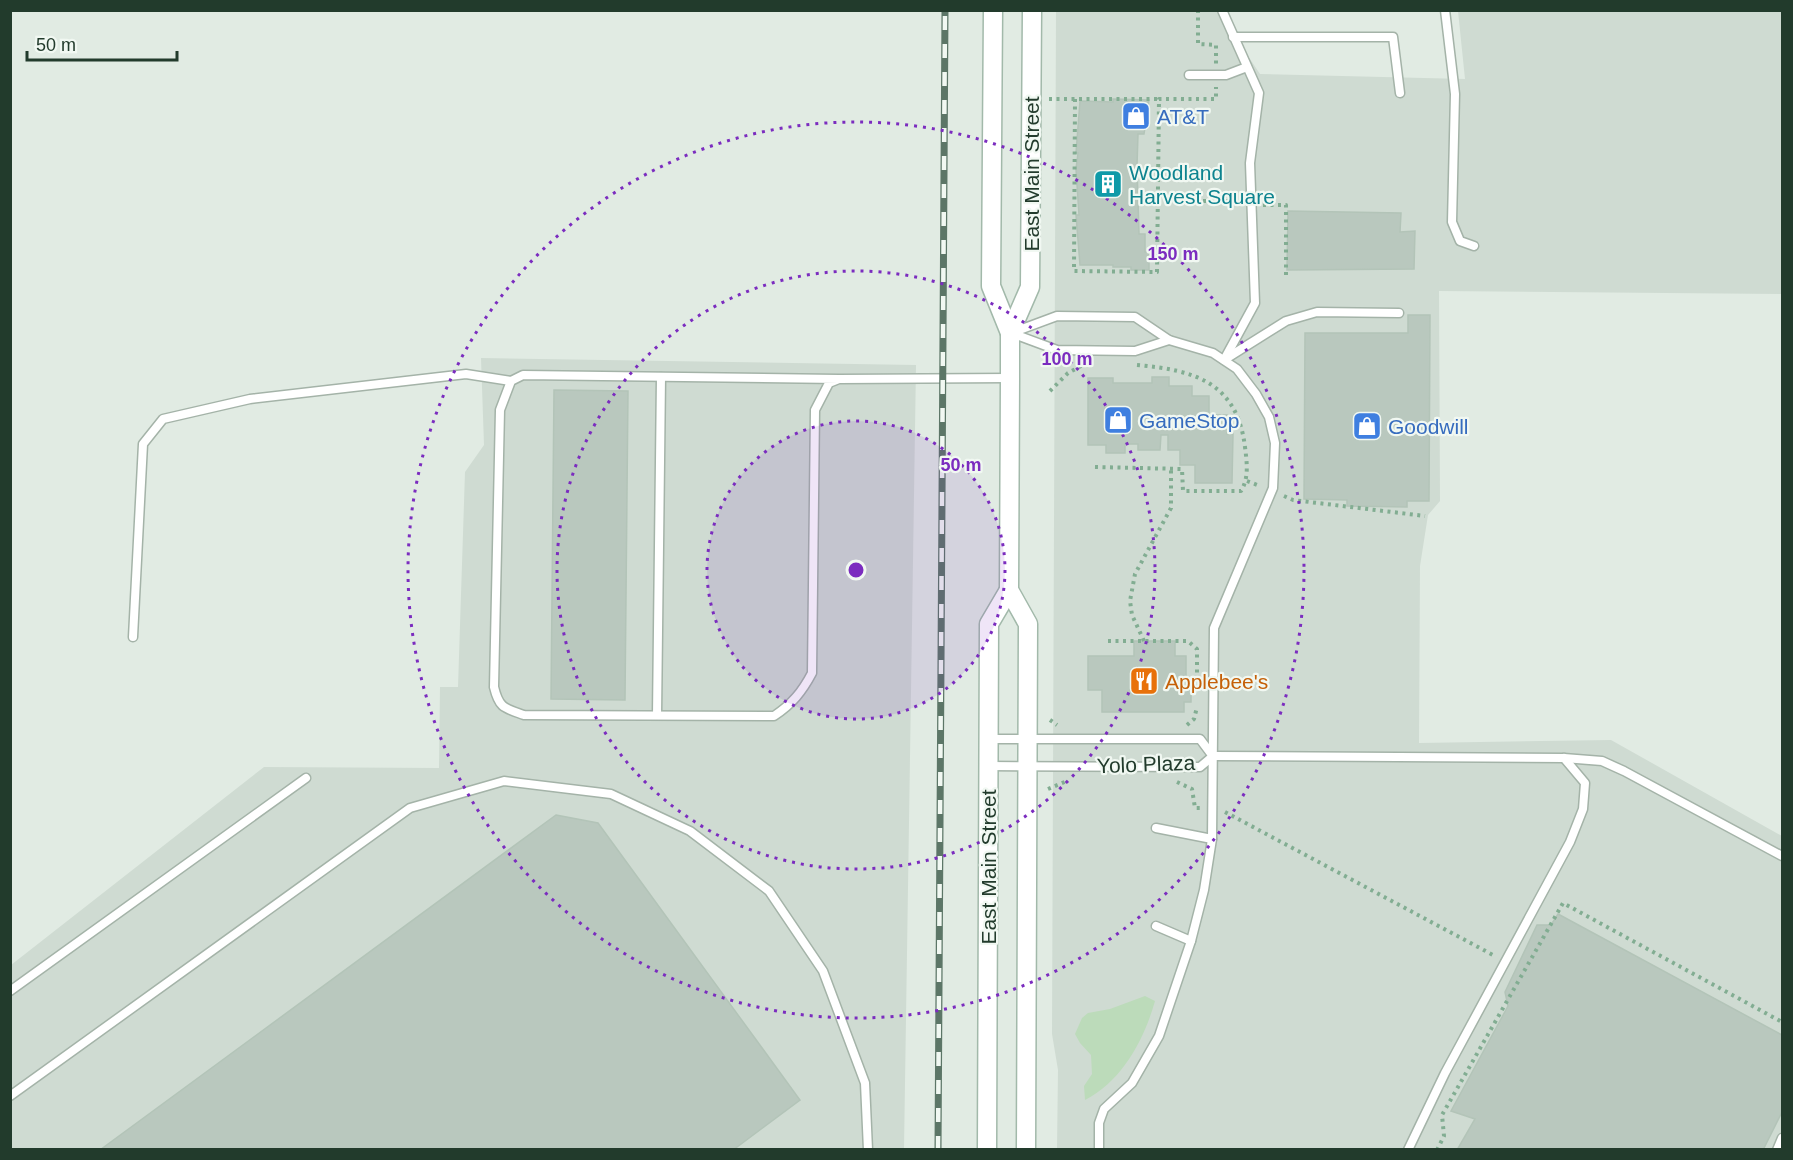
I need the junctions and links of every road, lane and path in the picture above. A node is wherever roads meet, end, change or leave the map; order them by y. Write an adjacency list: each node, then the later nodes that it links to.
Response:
1 (993, 10): 16 (main road, East Main Street)
2 (1032, 10): 16 (main road, East Main Street)
3 (1198, 10): 9 (path)
4 (1222, 10): 6 (lane)
5 (1445, 10): 14 (lane)
6 (1233, 37): 7 (lane); 10 (lane)
7 (1247, 66): 9 (lane); 18 (lane)
8 (1189, 75): 9 (lane)
9 (1216, 76): 13 (path)
10 (1400, 93)
11 (1049, 99): 12 (path)
12 (1075, 99): 13 (path); 13 (path)
13 (1159, 99)
14 (1474, 246)
15 (1399, 313): 18 (lane)
16 (1010, 333): 17 (lane); 17 (lane); 22 (main road, East Main Street)
17 (1169, 340): 18 (lane)
18 (1224, 360): 29 (lane)
19 (1128, 364): 28 (path)
20 (1088, 366): 25 (path)
21 (661, 377): 23 (lane); 24 (lane); 37 (lane)
22 (1010, 378): 23 (lane); 31 (main road, East Main Street)
23 (839, 379): 37 (lane)
24 (511, 381): 32 (lane); 37 (lane)
25 (1050, 391)
26 (1095, 467): 27 (path)
27 (1171, 469): 28 (path); 34 (path)
28 (1247, 481): 29 (path)
29 (1272, 491): 30 (path); 43 (lane)
30 (1425, 516)
31 (1009, 590): 41 (main road, East Main Street); 42 (main road, East Main Street)
32 (134, 637)
33 (1108, 641): 34 (path)
34 (1144, 641): 35 (path)
35 (1197, 679)
36 (1197, 700): 40 (path)
37 (657, 715)
38 (1050, 720): 39 (path)
39 (1064, 727)
40 (1179, 727)
41 (989, 739): 42 (lane, Yolo Plaza); 45 (main road, East Main Street)
42 (1028, 739): 43 (lane, Yolo Plaza); 46 (main road, East Main Street)
43 (1213, 756): 44 (lane); 46 (lane, Yolo Plaza); 51 (lane)
44 (1564, 758): 54 (lane); 57 (lane)
45 (988, 766): 46 (lane, Yolo Plaza); 64 (main road, East Main Street)
46 (1028, 766): 65 (main road, East Main Street)
47 (306, 778): 59 (lane)
48 (1078, 781): 50 (path)
49 (1165, 782): 51 (path)
50 (1048, 789)
51 (1212, 810): 53 (lane); 57 (path)
52 (1156, 828): 53 (lane)
53 (1212, 840): 56 (lane)
54 (1782, 856)
55 (1156, 926): 56 (lane)
56 (1191, 941): 66 (lane)
57 (1505, 962): 58 (path); 67 (lane)
58 (1523, 972): 60 (path); 68 (path)
59 (10, 991)
60 (1782, 1022)
61 (10, 1096): 63 (lane)
62 (1782, 1138): 69 (lane)
63 (868, 1149)
64 (987, 1149)
65 (1026, 1149)
66 (1099, 1149)
67 (1408, 1149)
68 (1437, 1149)
69 (1777, 1149)

